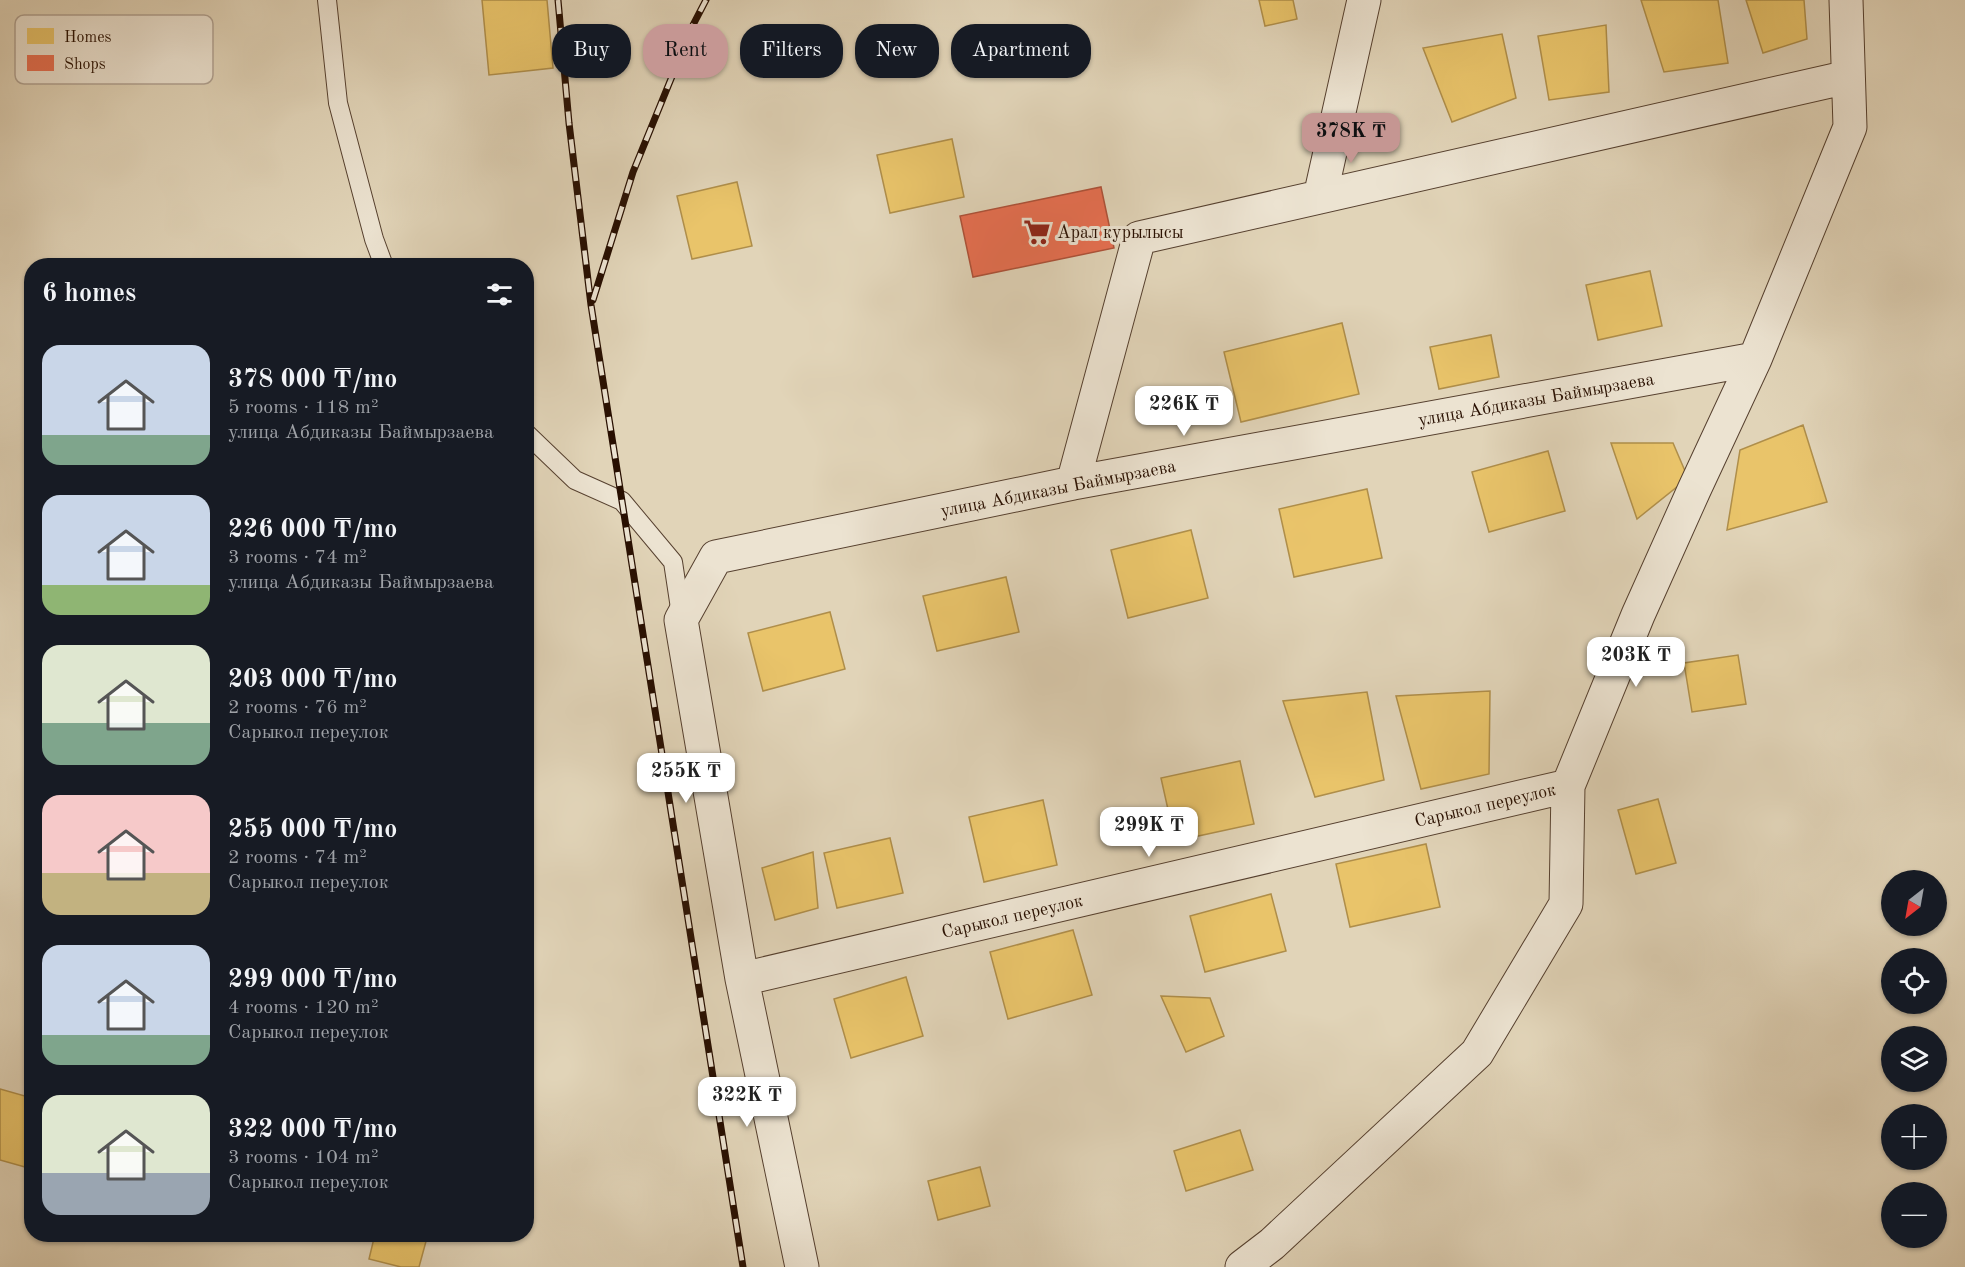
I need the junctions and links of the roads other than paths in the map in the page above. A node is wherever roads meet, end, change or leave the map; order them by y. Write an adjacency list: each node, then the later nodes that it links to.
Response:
1 (327, 0): 6 (lane)
2 (1364, 0): 5 (street)
3 (1846, 0): 4 (street)
4 (1848, 77): 5 (street); 7 (street)
5 (1320, 197): 9 (street)
6 (381, 258)
7 (1755, 359): 9 (street, улица Абдиказы Баймырзаева); 11 (street)
8 (534, 441): 10 (lane)
9 (1073, 483): 10 (street, улица Абдиказы Баймырзаева)
10 (681, 620): 12 (street)
11 (1568, 786): 12 (street, Сарыкол переулок); 14 (street)
12 (742, 979): 13 (street)
13 (802, 1267)
14 (1242, 1267)

